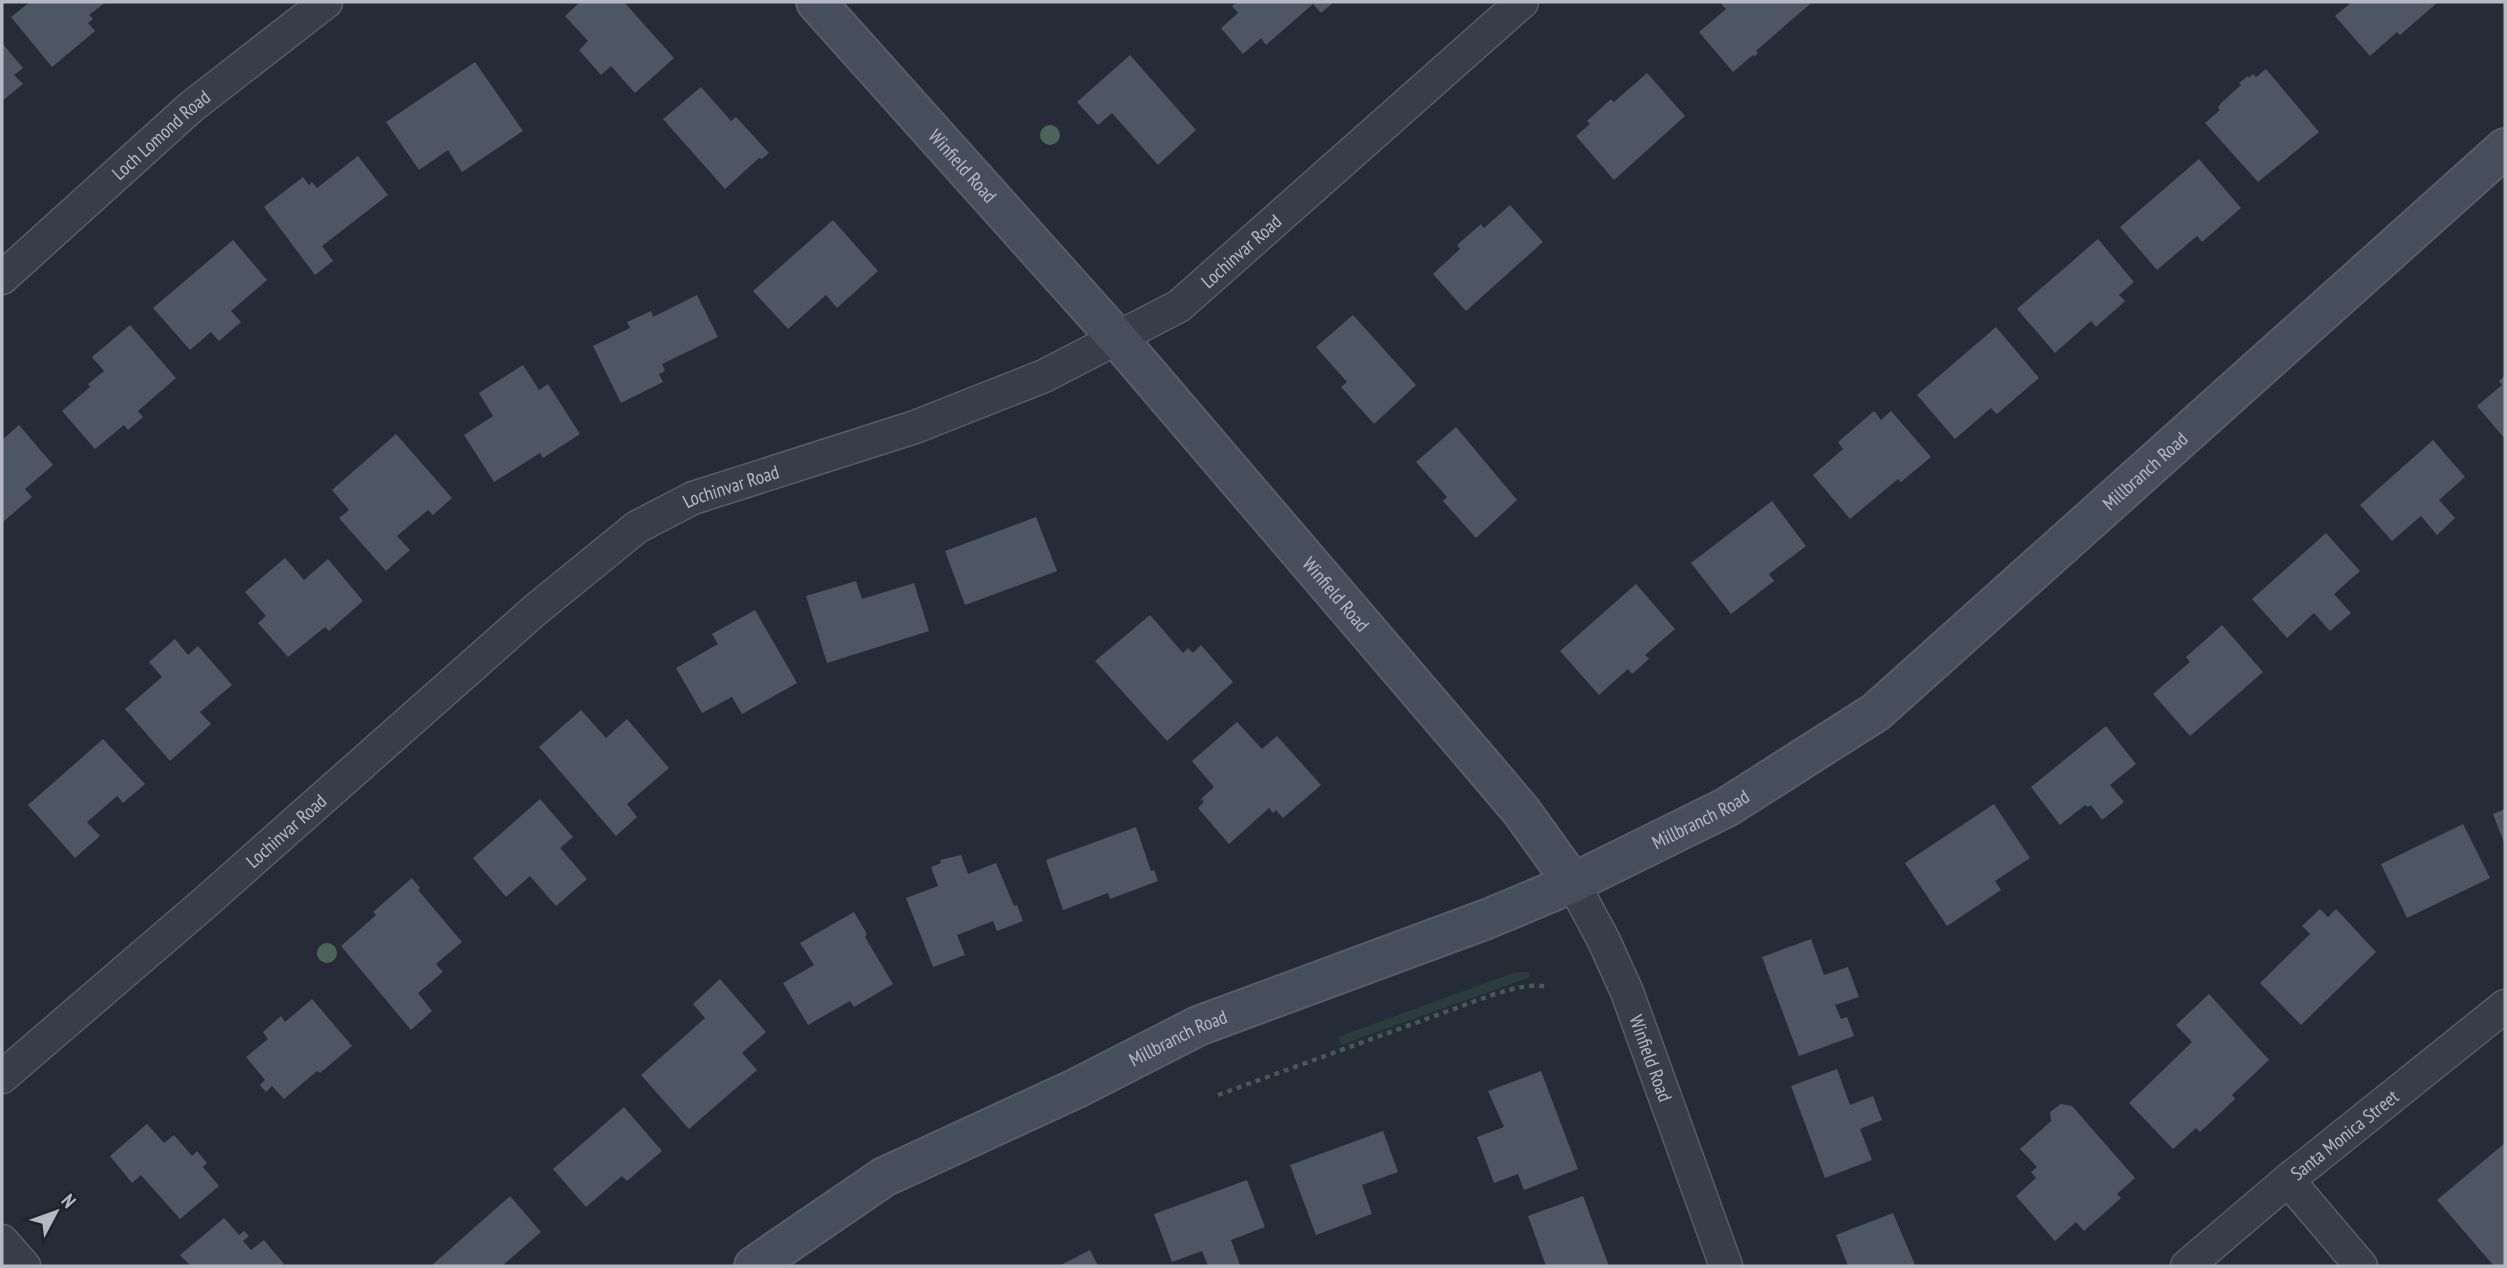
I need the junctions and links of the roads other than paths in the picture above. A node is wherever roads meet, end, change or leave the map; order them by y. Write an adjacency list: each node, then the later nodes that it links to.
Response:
1 (326, 2): 5 (street, Loch Lomond Road)
2 (816, 2): 6 (main road, Winfield Road)
3 (1522, 2): 6 (street, Lochinvar Road)
4 (2505, 148): 7 (main road, Millbranch Road)
5 (2, 278)
6 (1117, 338): 7 (main road, Winfield Road); 9 (street, Lochinvar Road)
7 (1573, 883): 13 (main road, Millbranch Road); 14 (street, Winfield Road)
8 (2505, 1006): 10 (street, Santa Monica Street)
9 (2, 1077)
10 (2288, 1180): 15 (street, Santa Monica Street); 16 (street)
11 (2, 1241): 12 (street)
12 (24, 1266)
13 (754, 1266)
14 (1726, 1266)
15 (2188, 1266)
16 (2361, 1266)

